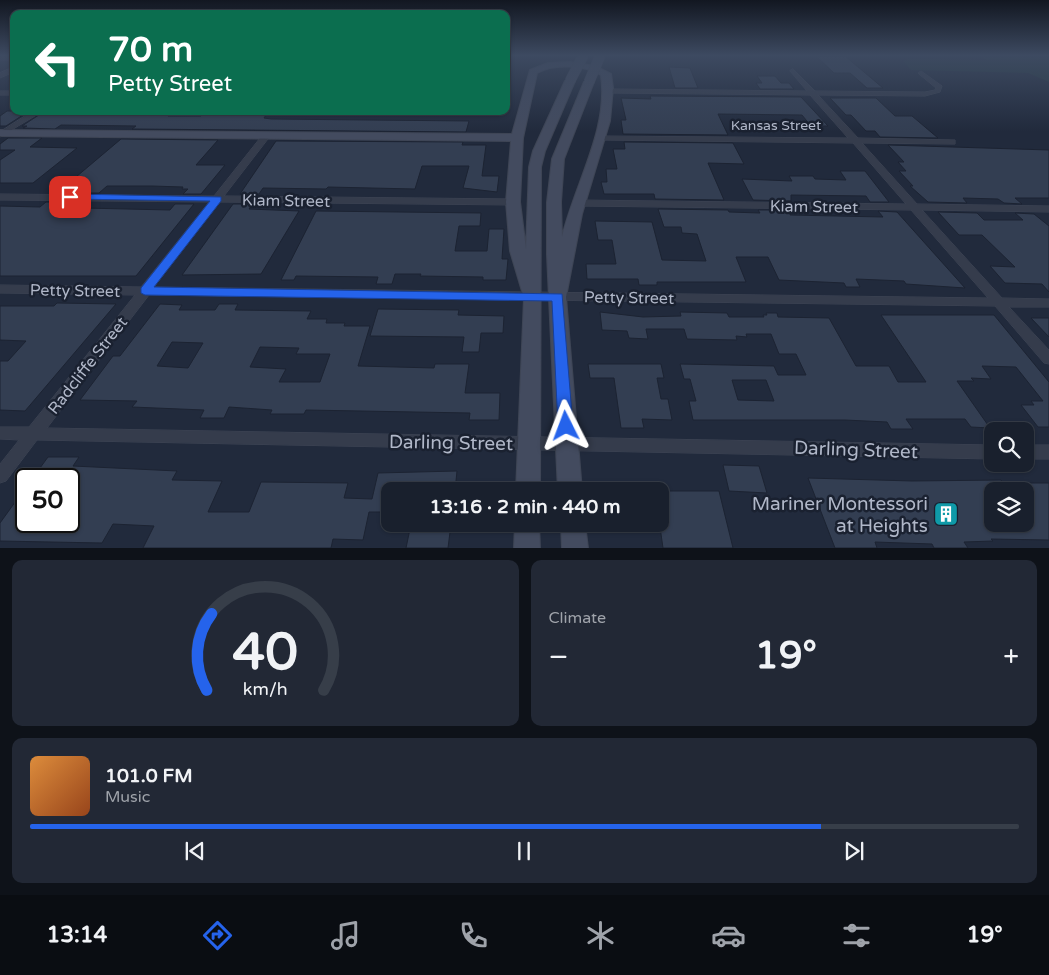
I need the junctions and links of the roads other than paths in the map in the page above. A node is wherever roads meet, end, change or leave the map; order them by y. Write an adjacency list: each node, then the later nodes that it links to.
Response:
1 (570, 81): 24 (main road)
2 (532, 82): 12 (main road)
3 (589, 82): 25 (main road, bridge)
4 (607, 82): 7 (main road)
5 (803, 82): 8 (street)
6 (933, 82): 8 (street)
7 (609, 92): 8 (street); 13 (main road)
8 (813, 93): 14 (street)
9 (32, 115): 10 (street)
10 (1, 134): 11 (main road)
11 (267, 135): 12 (main road); 17 (street, Radcliffe Street)
12 (517, 138): 18 (main road)
13 (600, 138): 14 (street, Kansas Street); 19 (main road)
14 (855, 141): 15 (street, Kansas Street); 20 (street)
15 (952, 142)
16 (0, 196): 17 (street, Kiam Street)
17 (217, 199): 18 (street, Kiam Street); 23 (street, Radcliffe Street)
18 (512, 202): 24 (main road)
19 (578, 203): 20 (street, Kiam Street); 25 (main road)
20 (916, 208): 21 (street, Kiam Street); 26 (street)
21 (1049, 209)
22 (0, 288): 23 (street, Petty Street)
23 (145, 291): 24 (street, Petty Street); 30 (street, Radcliffe Street)
24 (531, 296): 25 (street, Petty Street); 31 (main road)
25 (558, 297): 26 (street, Petty Street); 32 (main road)
26 (999, 302): 27 (street, Petty Street); 28 (street)
27 (1049, 303)
28 (1049, 359)
29 (0, 433): 30 (street, Darling Street)
30 (34, 434): 31 (street, Darling Street); 36 (street, Radcliffe Street)
31 (529, 444): 32 (street, Darling Street); 37 (main road)
32 (567, 445): 33 (street, Darling Street); 38 (main road)
33 (984, 452)
34 (1034, 452): 35 (street)
35 (1049, 452)
36 (0, 476)
37 (528, 482)
38 (569, 482)
39 (527, 532): 41 (main road)
40 (573, 532): 42 (main road)
41 (527, 548)
42 (574, 548)

